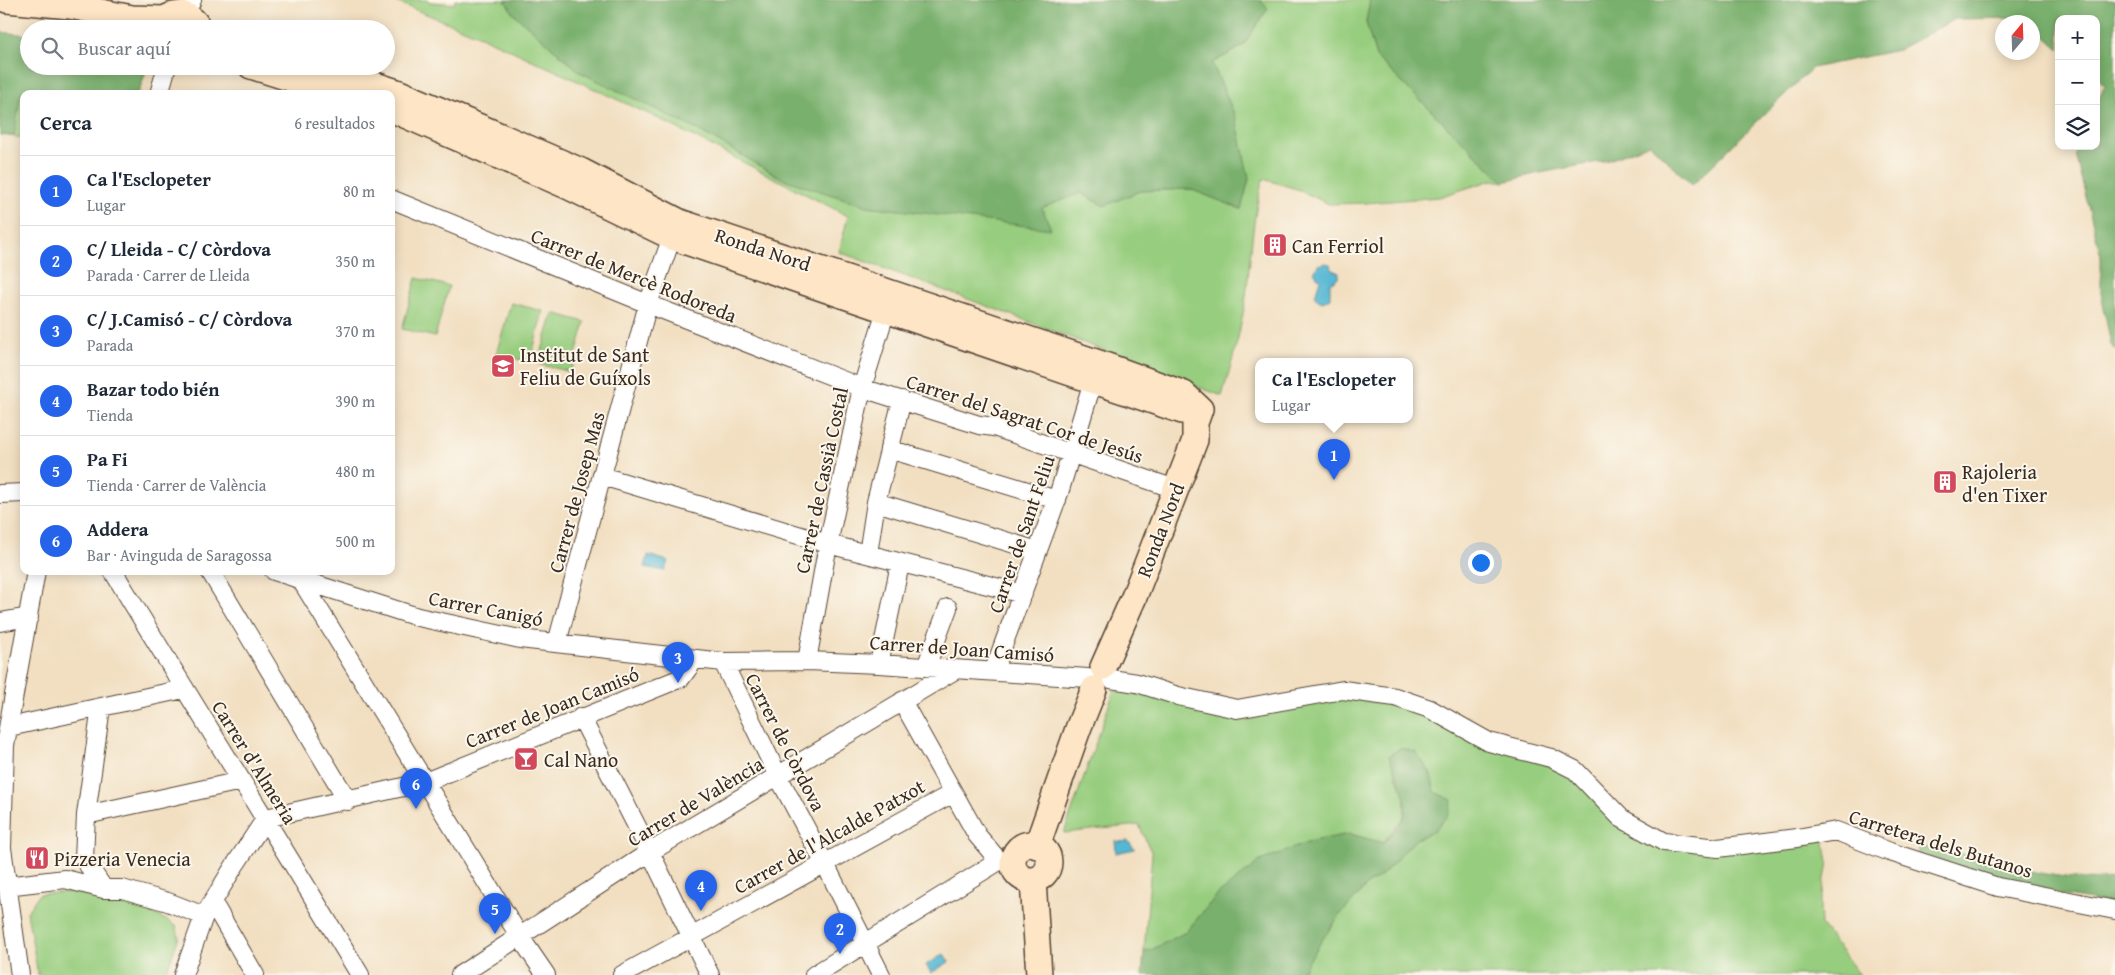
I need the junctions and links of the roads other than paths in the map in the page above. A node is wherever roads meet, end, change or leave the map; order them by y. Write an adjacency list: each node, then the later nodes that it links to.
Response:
1 (7, 0): 3 (street)
2 (0, 16): 4 (street)
3 (179, 18)
4 (52, 20)
5 (164, 75): 8 (street)
6 (279, 75): 9 (street)
7 (346, 75): 10 (street, Ronda Nord)
8 (160, 90)
9 (327, 90)
10 (392, 90)
11 (395, 91): 20 (street, Ronda Nord)
12 (395, 112): 14 (street, Ronda Nord)
13 (395, 201): 15 (street, Carrer de Mercè Rodoreda)
14 (672, 237): 15 (street, Carrer de Josep Mas); 16 (street, Ronda Nord)
15 (648, 304): 18 (street, Carrer de Mercè Rodoreda); 23 (street, Carrer de Josep Mas)
16 (886, 310): 17 (street, Ronda Nord); 18 (street, Carrer de Cassià Costal)
17 (1093, 382): 20 (street, Ronda Nord); 22 (street, Carrer de Sant Feliu)
18 (862, 388): 19 (street, Carrer del Sagrat Cor de Jesús); 27 (street, Carrer de Cassià Costal)
19 (902, 400): 21 (street); 22 (street, Carrer del Sagrat Cor de Jesús)
20 (1198, 416): 24 (street, Ronda Nord)
21 (889, 449): 25 (street); 26 (street)
22 (1072, 452): 24 (street, Carrer del Sagrat Cor de Jesús); 25 (street, Carrer de Sant Feliu)
23 (602, 476): 27 (street); 40 (street, Carrer de Josep Mas)
24 (1176, 489): 48 (street, Ronda Nord)
25 (1056, 500): 28 (street, Carrer de Sant Feliu)
26 (876, 502): 28 (street); 29 (street)
27 (828, 544): 29 (street); 42 (street, Carrer de Cassià Costal)
28 (1038, 552): 36 (street, Carrer de Sant Feliu)
29 (868, 554): 30 (street)
30 (900, 564): 36 (street); 44 (street)
31 (35, 575): 38 (street)
32 (116, 575): 49 (street, Carrer d'Almeria)
33 (212, 575): 58 (street)
34 (286, 575): 35 (street, Carrer Canigó)
35 (301, 580): 40 (street, Carrer Canigó); 56 (street)
36 (1023, 594): 47 (street, Carrer de Sant Feliu)
37 (948, 608): 45 (street)
38 (29, 617): 39 (street); 53 (street)
39 (0, 622)
40 (557, 643): 41 (street, Carrer Canigó)
41 (695, 659): 43 (street, Carrer de Joan Camisó); 52 (street, Carrer de Joan Camisó)
42 (807, 661): 43 (street, Carrer de Joan Camisó); 44 (street, Carrer de Joan Camisó)
43 (723, 662): 54 (street, Carrer de Còrdova)
44 (879, 664): 45 (street, Carrer de Joan Camisó)
45 (926, 667): 46 (street, Carrer de Joan Camisó)
46 (955, 670): 47 (street, Carrer de Joan Camisó); 50 (street, Carrer de València)
47 (994, 670): 48 (street, Carrer de Joan Camisó)
48 (1099, 678): 61 (street, Ronda Nord); 69 (street, Carretera dels Butanos)
49 (184, 689): 51 (street); 55 (street, Carrer d'Almeria)
50 (902, 701): 54 (street, Carrer de València); 57 (street)
51 (102, 707): 53 (street); 59 (street)
52 (580, 718): 56 (street, Carrer de Joan Camisó); 62 (street)
53 (9, 727): 66 (street)
54 (778, 776): 62 (street, Carrer de València); 64 (street, Carrer de Còrdova)
55 (241, 781): 59 (street); 60 (street, Carrer d'Almeria)
56 (425, 782): 58 (street, Carrer de Joan Camisó); 71 (street)
57 (953, 793): 63 (street); 64 (street, Carrer de l'Alcalde Patxot)
58 (348, 801): 60 (street, Carrer de Joan Camisó)
59 (86, 815): 67 (street)
60 (266, 818): 68 (street); 76 (street, Carrer d'Almeria)
61 (1036, 846): 63 (street); 65 (street)
62 (650, 852): 70 (street); 71 (street, Carrer de València)
63 (1007, 862): 65 (street); 72 (street)
64 (825, 864): 70 (street, Carrer de l'Alcalde Patxot); 72 (street, Carrer de Còrdova)
65 (1033, 880): 83 (street)
66 (6, 886): 67 (street); 73 (street)
67 (104, 889): 68 (street)
68 (209, 909): 74 (street); 75 (street)
69 (2115, 910)
70 (690, 936): 79 (street, Carrer de l'Alcalde Patxot); 80 (street)
71 (520, 937): 77 (street, Carrer de València); 78 (street)
72 (865, 943): 81 (street); 82 (street, Carrer de Còrdova)
73 (20, 975)
74 (183, 975)
75 (255, 975)
76 (360, 975)
77 (460, 975)
78 (546, 975)
79 (622, 975)
80 (710, 975)
81 (814, 975)
82 (881, 975)
83 (1039, 975)

